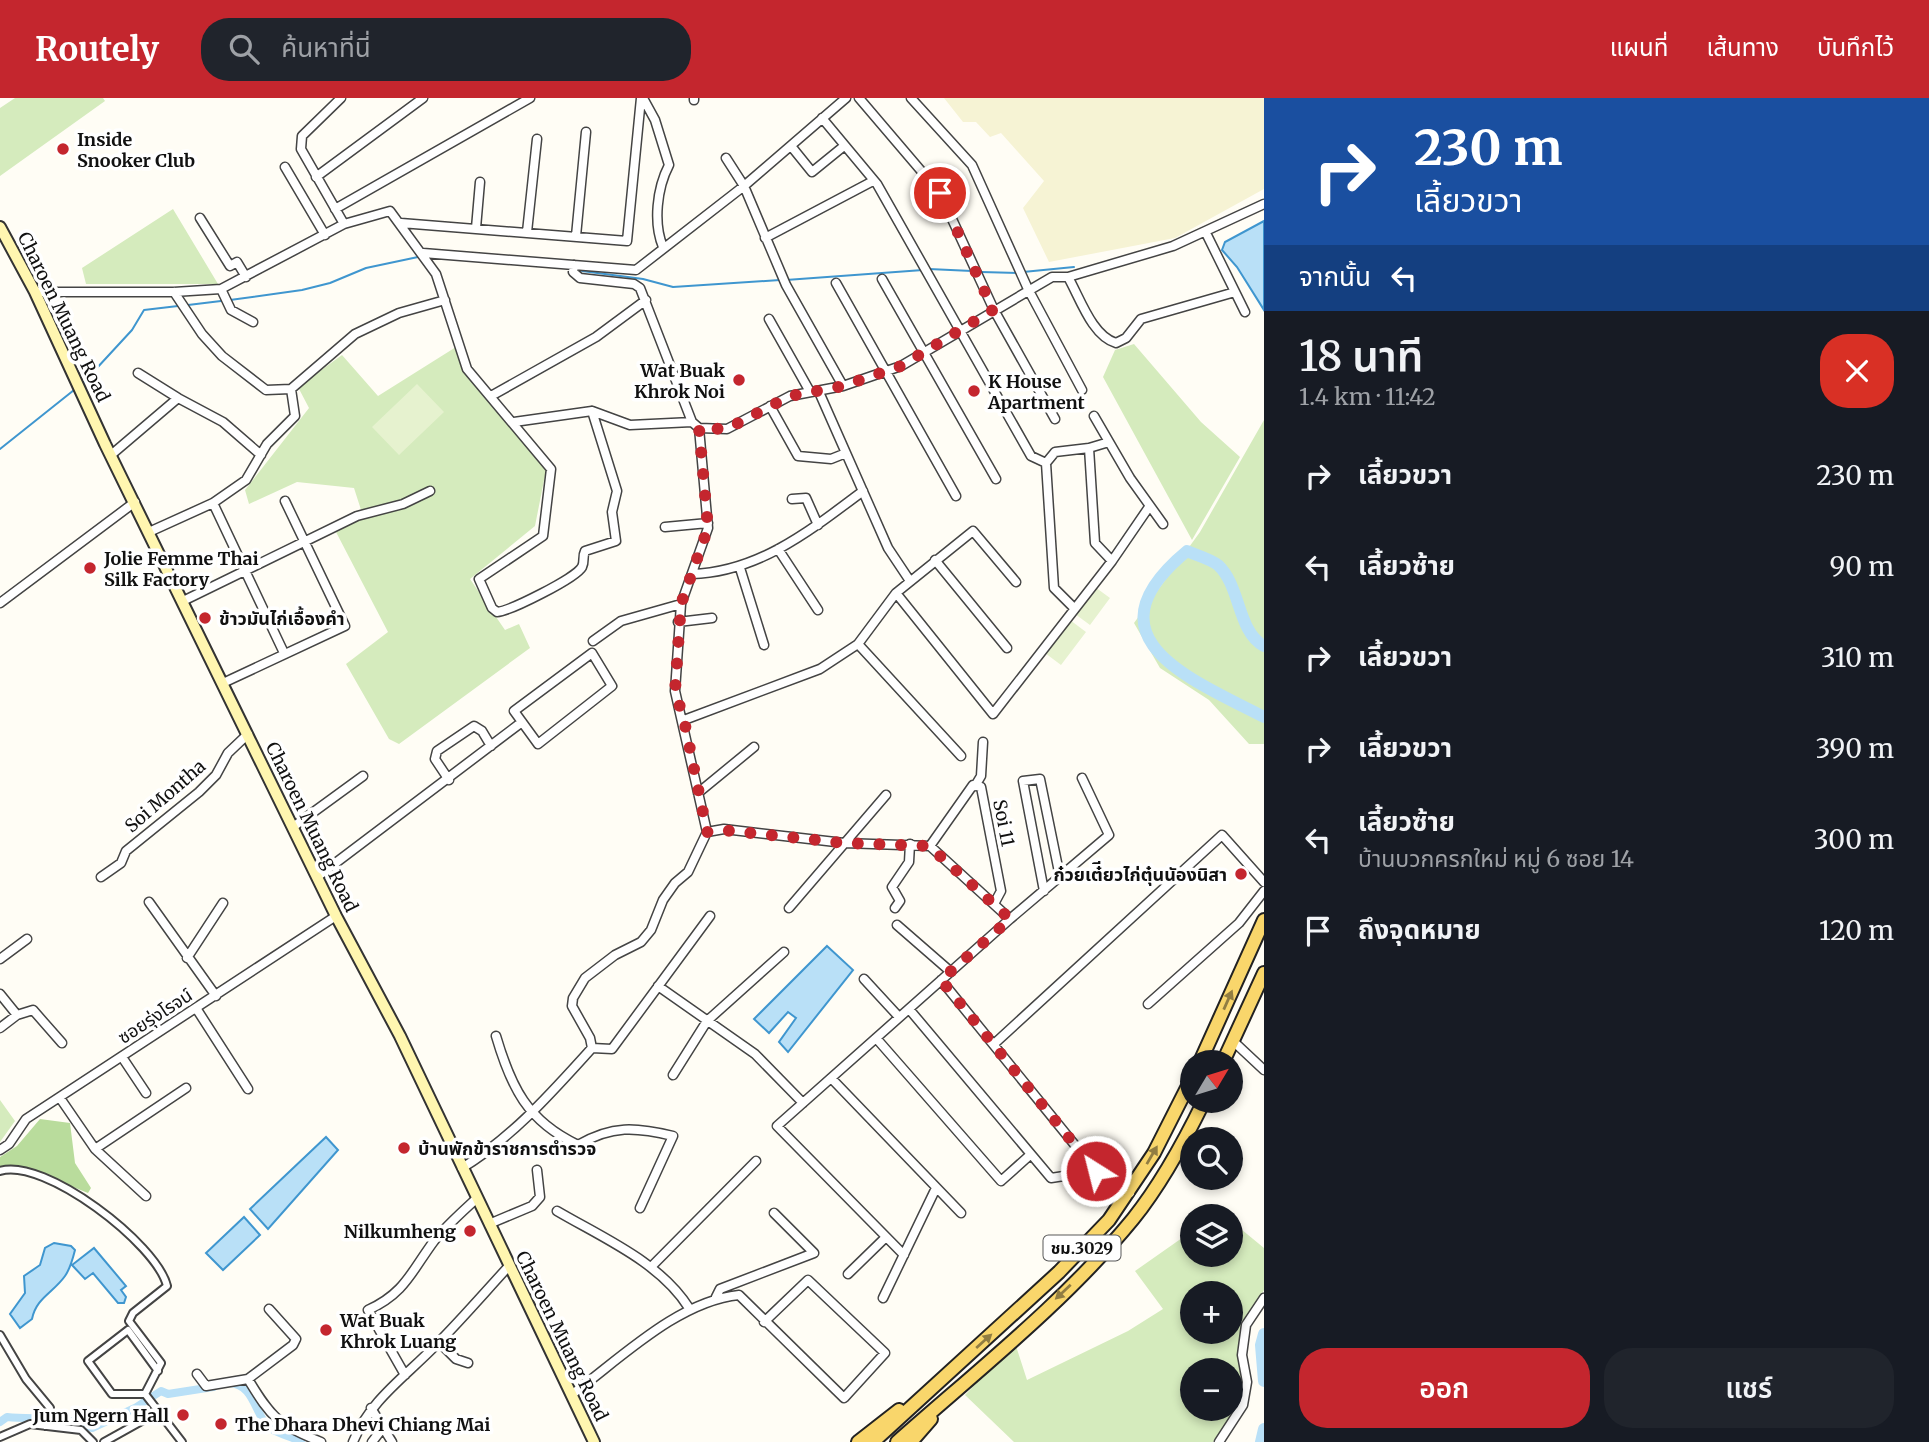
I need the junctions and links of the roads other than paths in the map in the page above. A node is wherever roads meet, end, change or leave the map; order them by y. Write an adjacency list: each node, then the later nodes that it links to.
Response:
1 (341, 98): 15 (street)
2 (423, 98): 15 (street)
3 (530, 98): 20 (street)
4 (642, 98): 29 (street); 31 (street)
5 (846, 98): 8 (street)
6 (859, 98): 45 (street)
7 (911, 98): 39 (street)
8 (822, 118): 11 (street); 12 (street)
9 (586, 132): 29 (street)
10 (537, 139): 26 (street)
11 (791, 146): 12 (street); 18 (street)
12 (844, 146): 16 (street)
13 (726, 158): 18 (street)
14 (285, 167): 28 (street)
15 (316, 177): 20 (street)
16 (873, 181): 30 (street); 49 (street)
17 (480, 182): 25 (street)
18 (744, 187): 30 (street); 31 (street)
19 (1264, 204): 27 (street)
20 (335, 209): 23 (street)
21 (200, 218): 34 (street)
22 (401, 223): 23 (street); 25 (street); 32 (street)
23 (344, 225): 28 (street)
24 (0, 227): 40 (main road, Charoen Muang Road)
25 (476, 228): 26 (street)
26 (527, 232): 29 (street)
27 (1206, 233): 35 (street); 42 (street)
28 (325, 235): 34 (street)
29 (576, 236)
30 (765, 238): 53 (street)
31 (663, 247): 33 (street)
32 (423, 253): 33 (street); 43 (street)
33 (574, 265): 44 (street)
34 (246, 277): 38 (street)
35 (1068, 277): 39 (street); 42 (street)
36 (882, 279): 50 (street)
37 (836, 283): 51 (street)
38 (221, 289): 41 (street); 48 (street)
39 (1028, 289): 45 (street); 56 (street)
40 (35, 292): 41 (street); 69 (main road, Charoen Muang Road)
41 (174, 292): 54 (street)
42 (1235, 292): 46 (street)
43 (445, 300): 54 (street); 58 (street)
44 (646, 300): 58 (street); 65 (street)
45 (993, 310): 49 (street); 63 (street)
46 (1245, 312)
47 (769, 319): 55 (street)
48 (253, 321)
49 (959, 331): 50 (street); 71 (street)
50 (923, 353): 51 (street); 72 (street)
51 (885, 371): 53 (street); 75 (street)
52 (138, 373): 59 (street)
53 (843, 386): 57 (street)
54 (291, 388): 70 (street)
55 (809, 390): 57 (street); 60 (street)
56 (1082, 390)
57 (819, 393): 68 (street)
58 (491, 396): 64 (street)
59 (178, 398): 69 (street); 70 (street)
60 (770, 407): 65 (street); 68 (street)
61 (592, 411): 64 (street); 64 (street); 65 (street)
62 (1094, 416): 66 (street)
63 (1055, 419)
64 (514, 422)
65 (695, 425): 81 (street)
66 (1109, 442): 67 (street); 80 (street)
67 (1088, 448): 71 (street); 89 (street)
68 (846, 453): 74 (street)
69 (111, 455): 78 (main road, Charoen Muang Road)
70 (261, 455): 79 (street)
71 (1046, 463): 99 (street)
72 (996, 479)
73 (430, 491): 86 (street)
74 (863, 491): 82 (street); 93 (street)
75 (956, 496)
76 (792, 499): 82 (street)
77 (285, 501): 86 (street)
78 (135, 502): 85 (main road, Charoen Muang Road); 97 (street)
79 (213, 503): 85 (street); 91 (street)
80 (1149, 507): 83 (street); 89 (street)
81 (708, 523): 84 (street); 92 (street)
82 (818, 524): 87 (street)
83 (1163, 524)
84 (665, 527)
85 (149, 532): 96 (main road, Charoen Muang Road)
86 (305, 543): 91 (street); 107 (street)
87 (778, 549): 90 (street); 100 (street)
88 (935, 560): 93 (street); 94 (street); 106 (street)
89 (1112, 561): 99 (street)
90 (740, 568): 92 (street); 105 (street)
91 (244, 572): 96 (street); 107 (street)
92 (692, 574): 98 (street)
93 (910, 581): 95 (street)
94 (1016, 582)
95 (896, 593): 99 (street); 104 (street)
96 (183, 601): 108 (main road, Charoen Muang Road)
97 (0, 603)
98 (681, 604): 102 (street); 103 (street)
99 (1074, 608)
100 (818, 610)
101 (712, 618): 102 (street)
102 (678, 622): 109 (street)
103 (593, 641)
104 (858, 644): 109 (street); 115 (street)
105 (764, 645)
106 (1007, 648)
107 (284, 653): 108 (street)
108 (223, 683): 111 (main road, Charoen Muang Road)
109 (684, 720): 120 (street)
110 (522, 722): 110 (street); 113 (street)
111 (248, 734): 122 (main road, Charoen Muang Road); 127 (street, Soi Montha)
112 (984, 742): 119 (street)
113 (491, 746): 118 (street); 118 (street)
114 (754, 747): 120 (street)
115 (961, 756)
116 (363, 776): 122 (street)
117 (1082, 778): 129 (street)
118 (449, 780): 128 (street)
119 (975, 786): 126 (street, Soi 11); 135 (street, Soi 11)
120 (698, 793): 123 (street)
121 (886, 794): 124 (street)
122 (293, 827): 128 (main road, Charoen Muang Road)
123 (707, 832): 124 (street); 166 (street)
124 (844, 843): 125 (street); 136 (street)
125 (910, 844): 126 (street); 137 (street)
126 (929, 846): 135 (street)
127 (101, 877)
128 (317, 877): 138 (main road, Charoen Muang Road)
129 (1060, 877): 131 (street); 131 (street)
130 (1264, 882): 165 (street)
131 (1044, 891): 140 (street)
132 (1264, 891): 154 (street)
133 (149, 902): 145 (street)
134 (223, 903): 145 (street)
135 (994, 904): 140 (street)
136 (789, 908)
137 (895, 908)
138 (336, 916): 153 (street, ซอยรุ่งโรจน์); 185 (main road, Charoen Muang Road)
139 (710, 916): 151 (street)
140 (1010, 919): 147 (street)
141 (1264, 920): 167 (main road, one-way to 141)
142 (897, 925): 147 (street)
143 (27, 939): 146 (street)
144 (784, 952): 159 (street)
145 (187, 958): 153 (street)
146 (0, 959)
147 (951, 972): 150 (street)
148 (1264, 973): 163 (main road)
149 (864, 979): 158 (street)
150 (941, 980): 156 (street); 165 (street)
151 (658, 986): 159 (street); 166 (street)
152 (0, 994): 157 (street)
153 (216, 996): 155 (street, ซอยรุ่งโรจน์)
154 (1148, 1004)
155 (196, 1008): 169 (street, ซอยรุ่งโรจน์); 174 (street)
156 (909, 1009): 158 (street); 183 (street)
157 (17, 1015): 160 (street); 164 (street)
158 (900, 1017): 162 (street)
159 (706, 1021): 171 (street); 178 (street)
160 (0, 1028)
161 (496, 1036): 179 (street)
162 (876, 1038): 172 (street); 183 (street)
163 (1233, 1041): 168 (main road); 170 (street)
164 (62, 1043)
165 (994, 1044): 188 (street)
166 (592, 1048): 179 (street)
167 (1205, 1050)
168 (1229, 1050)
169 (122, 1057): 175 (street); 176 (street, ซอยรุ่งโรจน์)
170 (1264, 1070)
171 (673, 1075)
172 (831, 1078): 178 (street); 189 (street)
173 (186, 1088): 181 (street)
174 (248, 1088)
175 (145, 1093)
176 (60, 1098): 181 (street); 182 (street, ซอยรุ่งโรจน์)
177 (1180, 1102): 190 (main road, ชม.3029, one-way to 177)
178 (803, 1103): 198 (street)
179 (532, 1113): 185 (street); 193 (street)
180 (1198, 1113): 219 (main road, ชม.3029, one-way to 219)
181 (95, 1149): 191 (street)
182 (0, 1150)
183 (1030, 1155): 188 (street)
184 (756, 1161): 201 (street)
185 (462, 1168): 192 (main road, Charoen Muang Road)
186 (537, 1170): 197 (street)
187 (0, 1171): 212 (street)
188 (1096, 1171): 190 (street)
189 (936, 1188): 196 (street); 199 (street)
190 (1130, 1193): 216 (main road, ชม.3029, one-way to 190)
191 (146, 1196)
192 (476, 1199): 197 (main road, Charoen Muang Road); 214 (street)
193 (640, 1208)
194 (557, 1211): 201 (street)
195 (774, 1213): 203 (street)
196 (961, 1213)
197 (489, 1224): 200 (main road, Charoen Muang Road)
198 (886, 1237): 199 (street); 202 (street)
199 (904, 1255): 204 (street)
200 (509, 1266): 210 (street); 218 (main road, Charoen Muang Road)
201 (650, 1268): 206 (street)
202 (848, 1274)
203 (716, 1297): 206 (street); 208 (street)
204 (883, 1298)
205 (1264, 1298): 237 (street)
206 (689, 1308): 218 (street)
207 (269, 1309): 215 (street)
208 (764, 1322): 208 (street)
209 (0, 1335): 222 (street)
210 (439, 1342): 211 (street); 214 (street)
211 (468, 1363)
212 (158, 1371): 217 (street); 217 (street)
213 (197, 1374): 215 (street)
214 (405, 1375): 220 (street)
215 (248, 1379): 228 (street)
216 (933, 1387): 233 (main road); 234 (main road, ชม.3029)
217 (145, 1394): 221 (street)
218 (571, 1395): 232 (main road, Charoen Muang Road)
219 (946, 1399): 235 (main road, ชม.3029); 236 (main road)
220 (371, 1408): 223 (street); 229 (street)
221 (157, 1409): 226 (street); 227 (street)
222 (45, 1426): 224 (street); 225 (street)
223 (382, 1429): 230 (street); 231 (street)
224 (0, 1437)
225 (93, 1442)
226 (104, 1442)
227 (182, 1442)
228 (321, 1442)
229 (353, 1442)
230 (372, 1442)
231 (392, 1442)
232 (594, 1442)
233 (858, 1442)
234 (873, 1442)
235 (897, 1442)
236 (911, 1442)
237 (1219, 1442)

